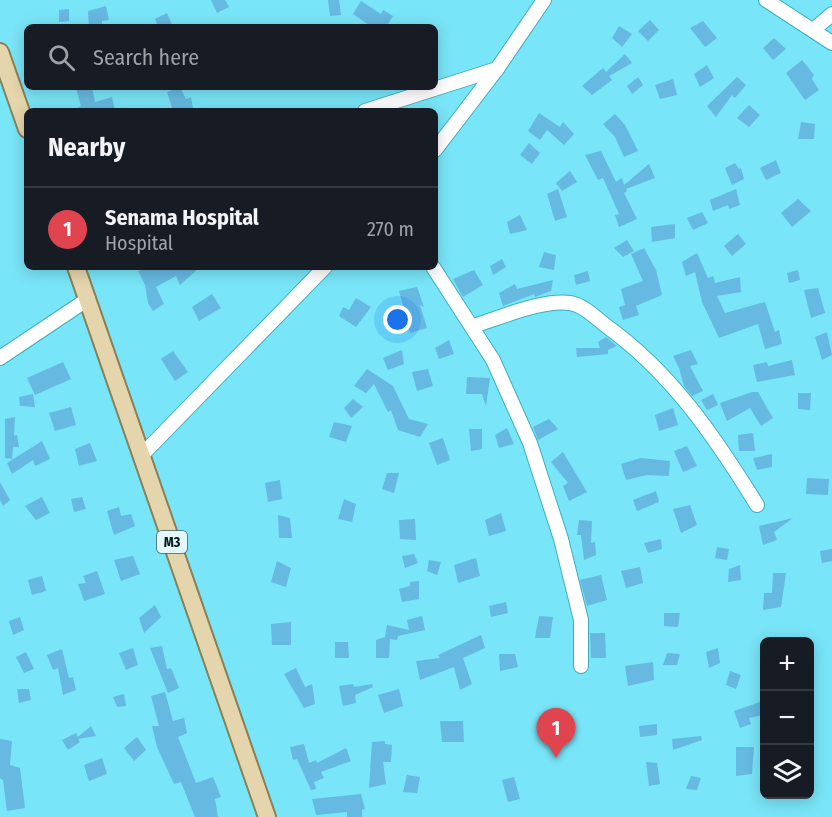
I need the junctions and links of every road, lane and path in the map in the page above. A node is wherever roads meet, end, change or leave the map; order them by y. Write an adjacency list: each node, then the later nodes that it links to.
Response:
1 (544, 0): 7 (street)
2 (766, 0): 4 (street)
3 (832, 14): 4 (street)
4 (813, 30): 5 (street)
5 (832, 43)
6 (0, 52): 11 (main road)
7 (498, 69): 8 (street); 12 (street)
8 (438, 88)
9 (432, 90): 10 (street)
10 (374, 108)
11 (24, 120)
12 (438, 146)
13 (77, 270): 16 (main road, M3)
14 (322, 270): 19 (street)
15 (435, 270): 17 (street)
16 (88, 299): 18 (street); 19 (main road, M3)
17 (473, 326): 20 (street); 21 (street)
18 (0, 358)
19 (142, 455): 22 (main road, M3)
20 (757, 505)
21 (581, 666)
22 (267, 817)

